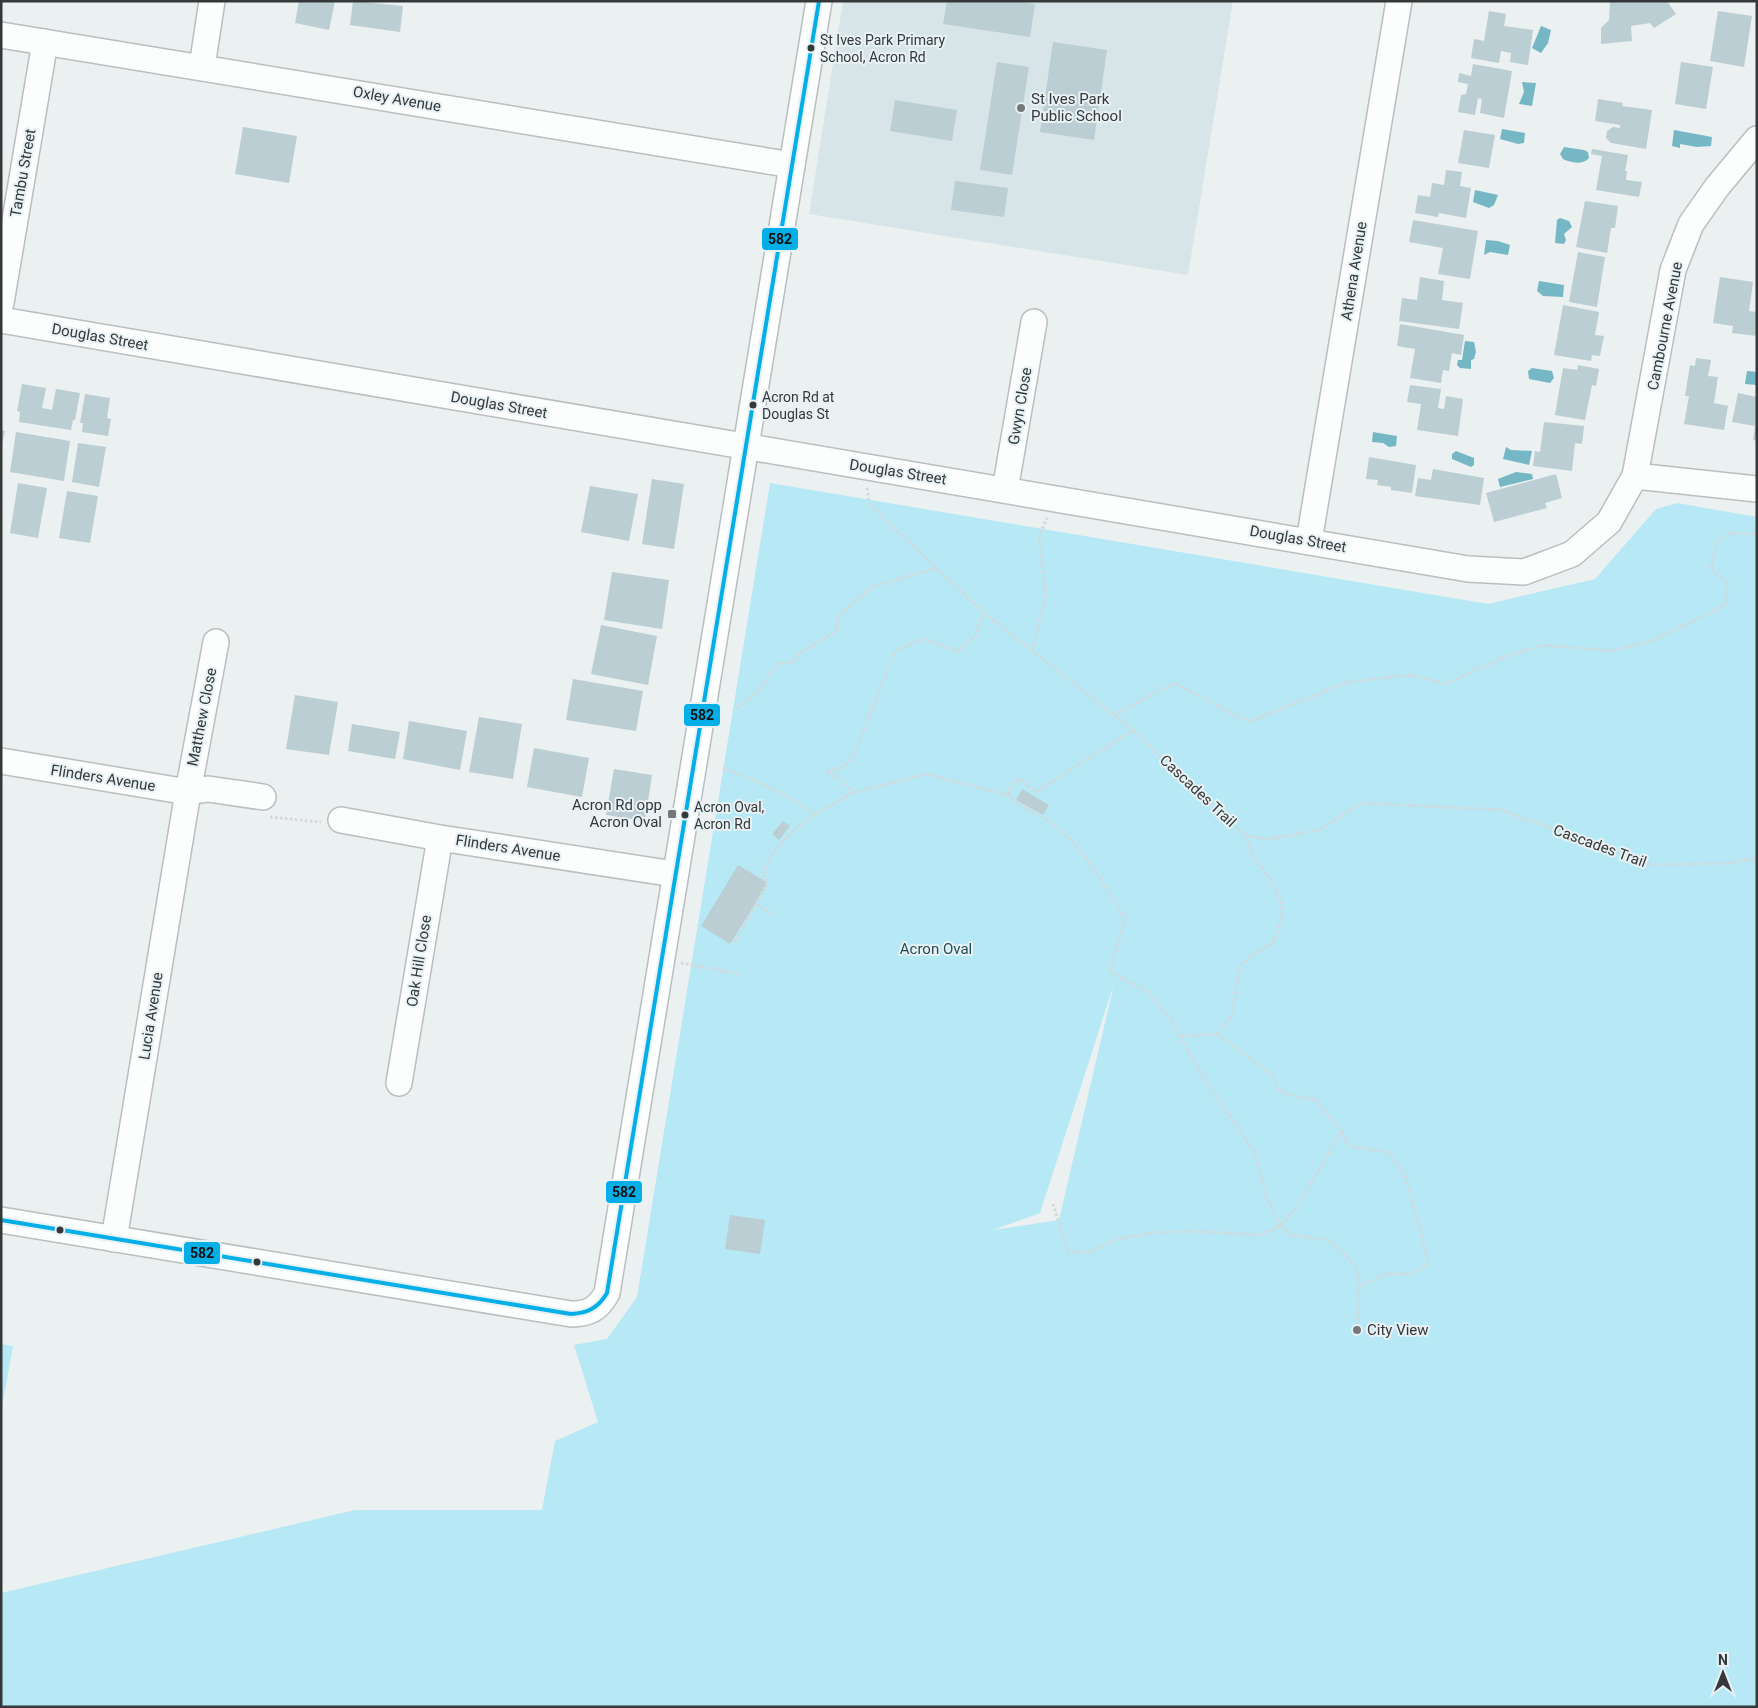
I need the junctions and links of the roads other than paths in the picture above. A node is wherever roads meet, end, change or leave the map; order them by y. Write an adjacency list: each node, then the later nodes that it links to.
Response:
1 (212, 1): 6 (street)
2 (819, 1): 8 (street)
3 (1399, 1): 16 (street, Athena Avenue)
4 (1, 35): 5 (street, Oxley Avenue)
5 (45, 42): 6 (street, Oxley Avenue); 9 (street, Tambu Street)
6 (202, 66): 8 (street, Oxley Avenue)
7 (1757, 139): 13 (street, Cambourne Avenue)
8 (792, 165): 12 (street)
9 (1, 303)
10 (1, 320): 12 (street, Douglas Street)
11 (1034, 322): 15 (street, Gwyn Close)
12 (746, 447): 15 (street, Douglas Street); 23 (street)
13 (1635, 476): 14 (street); 16 (street, Douglas Street)
14 (1757, 489)
15 (1005, 490): 16 (street, Douglas Street)
16 (1309, 541)
17 (216, 642): 19 (street, Matthew Close)
18 (1, 762): 19 (street, Flinders Avenue)
19 (188, 792): 20 (street, Flinders Avenue); 26 (street, Lucia Avenue)
20 (263, 797)
21 (342, 820): 22 (street, Flinders Avenue)
22 (440, 838): 23 (street, Flinders Avenue); 24 (street, Oak Hill Close)
23 (674, 874): 26 (street)
24 (399, 1083)
25 (1, 1220): 26 (street)
26 (114, 1239)

